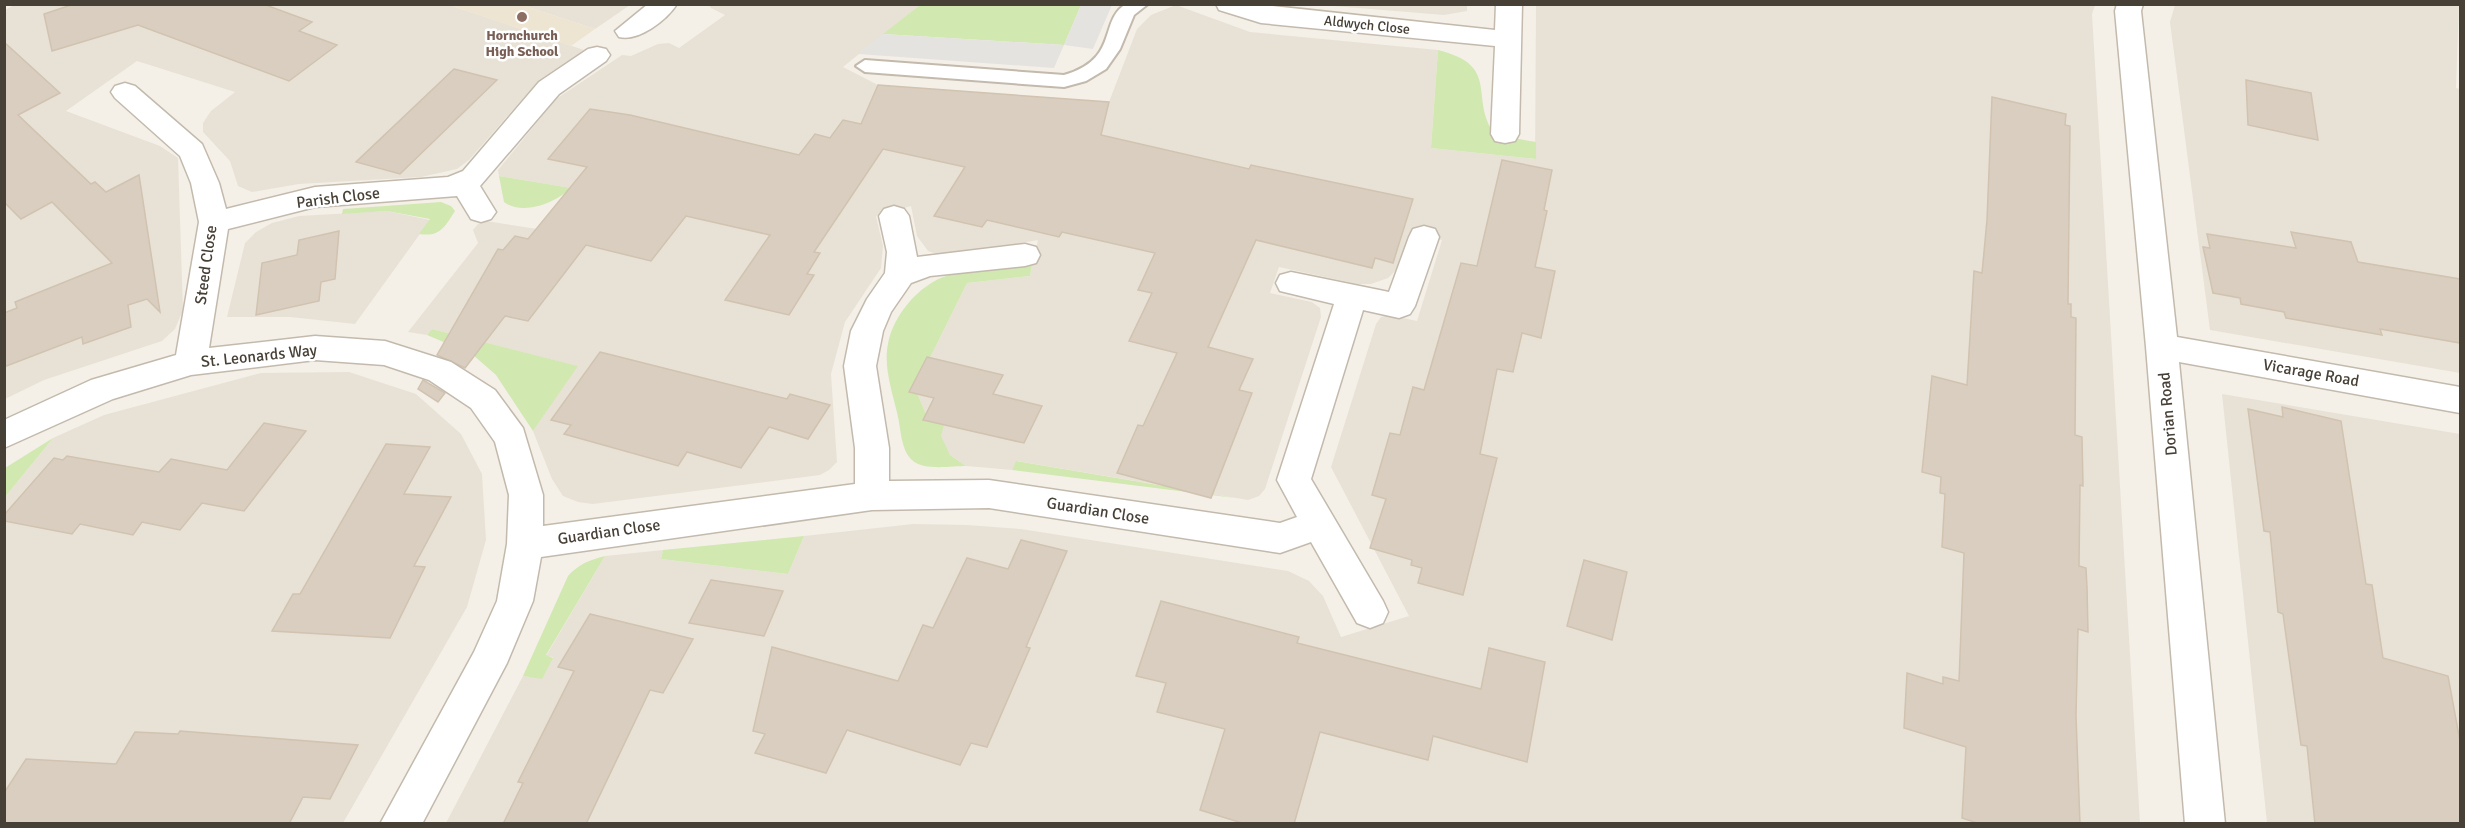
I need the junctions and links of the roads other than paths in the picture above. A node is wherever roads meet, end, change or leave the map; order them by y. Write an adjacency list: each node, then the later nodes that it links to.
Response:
1 (1140, 4): 9 (lane)
2 (1228, 4): 7 (street, Aldwych Close)
3 (1509, 4): 7 (street)
4 (2130, 4): 21 (street, Dorian Road)
5 (666, 14): 6 (street)
6 (627, 31)
7 (1508, 39): 11 (street)
8 (597, 55): 12 (street)
9 (865, 66)
10 (125, 92): 15 (street, Steed Close)
11 (1505, 134)
12 (464, 184): 13 (street); 15 (street, Parish Close)
13 (481, 212)
14 (894, 216): 18 (street)
15 (214, 222): 22 (street, Steed Close)
16 (1424, 237): 20 (street)
17 (1025, 255): 18 (street)
18 (900, 275): 25 (street)
19 (1291, 283): 20 (street)
20 (1352, 296): 26 (street)
21 (2162, 347): 23 (street, Vicarage Road); 30 (street, Dorian Road)
22 (191, 363): 24 (street, St. Leonards Way); 27 (street, St. Leonards Way)
23 (2460, 400)
24 (4, 435)
25 (872, 496): 26 (street, Guardian Close); 27 (street, Guardian Close)
26 (1320, 523): 28 (street)
27 (525, 544): 29 (street, St. Leonards Way)
28 (1370, 612)
29 (400, 824)
30 (2205, 824)

